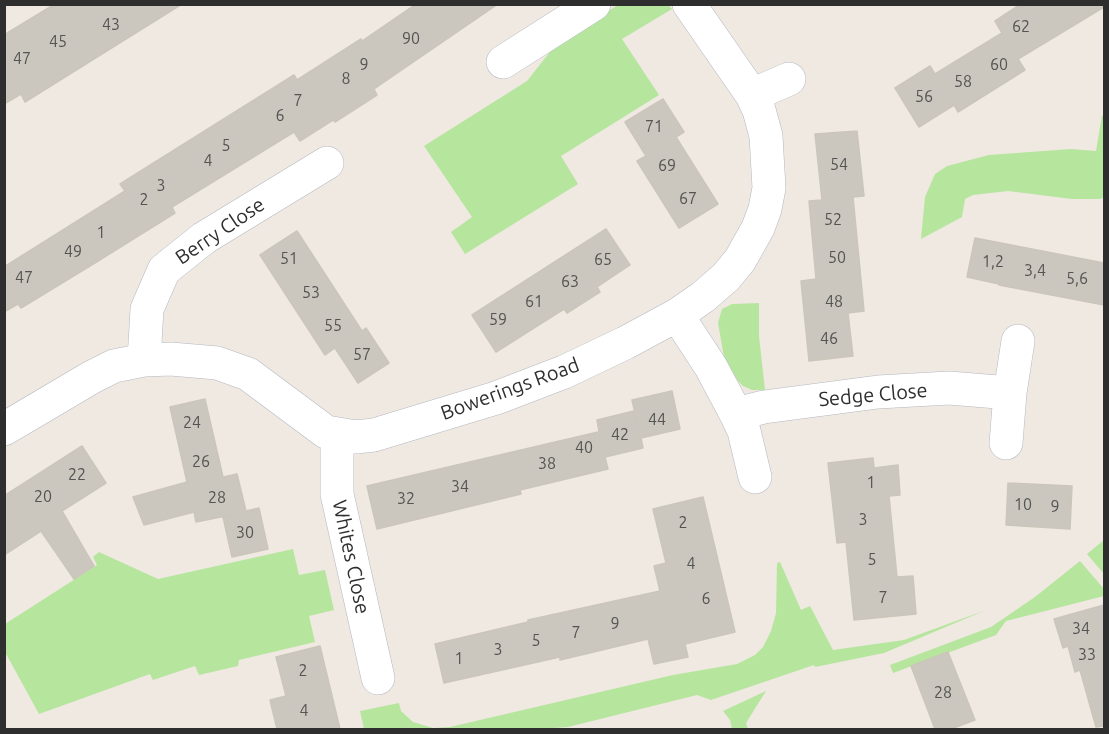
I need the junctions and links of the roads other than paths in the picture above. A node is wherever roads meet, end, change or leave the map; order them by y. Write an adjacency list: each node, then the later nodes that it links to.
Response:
1 (594, 4): 3 (street)
2 (689, 4): 5 (street, Bowerings Road)
3 (503, 62)
4 (789, 79): 5 (street)
5 (752, 95): 7 (street, Bowerings Road)
6 (327, 163): 9 (street, Berry Close)
7 (677, 315): 11 (street); 13 (street, Bowerings Road)
8 (1018, 341): 10 (street)
9 (144, 360): 12 (street, Bowerings Road); 13 (street, Bowerings Road)
10 (1010, 393): 11 (street, Sedge Close); 14 (street)
11 (736, 414): 15 (street)
12 (4, 429)
13 (337, 434): 16 (street, Whites Close)
14 (1006, 443)
15 (755, 477)
16 (378, 678)

